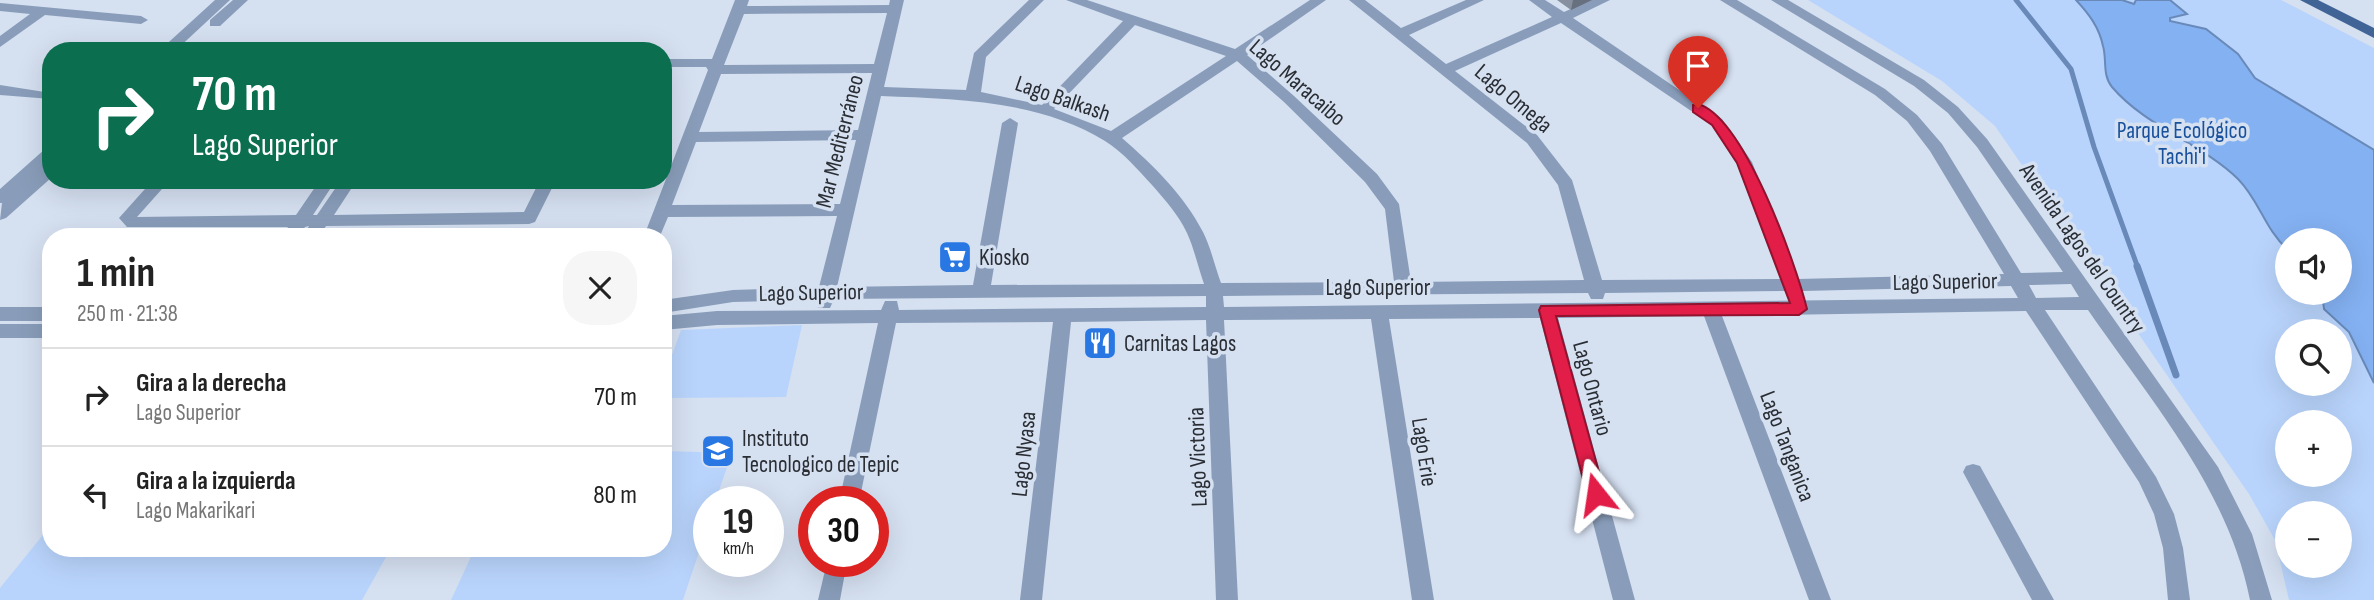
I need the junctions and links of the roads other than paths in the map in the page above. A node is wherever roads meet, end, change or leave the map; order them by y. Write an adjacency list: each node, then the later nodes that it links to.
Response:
1 (56, 0): 17 (street)
2 (223, 0): 23 (street)
3 (241, 0): 24 (street)
4 (1037, 0): 34 (street)
5 (1073, 0): 20 (street, Lago Maracaibo)
6 (1319, 0): 26 (street)
7 (1356, 0): 21 (street, Lago Omega)
8 (1477, 0): 21 (street)
9 (1536, 0): 18 (street)
10 (1603, 0): 18 (street)
11 (1727, 0): 58 (street)
12 (1778, 0): 57 (street, Avenida Lagos del Country)
13 (2307, 0): 22 (main road)
14 (896, 4): 15 (street); 28 (street, Mar Mediterráneo)
15 (740, 5): 29 (street)
16 (0, 7): 17 (street)
17 (42, 11): 19 (street); 25 (street)
18 (1563, 18): 30 (street); 59 (street)
19 (141, 20)
20 (1132, 20): 26 (street, Lago Maracaibo); 35 (street)
21 (1400, 34): 30 (street, Lago Omega)
22 (2374, 34)
23 (176, 42)
24 (194, 42)
25 (0, 43)
26 (1238, 55): 39 (street); 62 (street, Lago Maracaibo)
27 (672, 63): 29 (street)
28 (880, 68): 29 (street); 32 (street, Mar Mediterráneo)
29 (716, 70): 38 (street)
30 (1444, 70): 60 (street, Lago Omega)
31 (0, 90): 33 (street)
32 (875, 92): 34 (street, Lago Balkash); 37 (street, Mar Mediterráneo)
33 (42, 95)
34 (973, 95): 35 (street, Lago Balkash)
35 (1044, 111): 39 (street, Lago Balkash)
36 (1010, 123): 63 (street)
37 (864, 135): 38 (street); 49 (street, Mar Mediterráneo)
38 (690, 137): 42 (street)
39 (1112, 138): 61 (street, Lago Balkash)
40 (42, 161): 48 (street)
41 (42, 177): 51 (street)
42 (672, 185)
43 (154, 189): 52 (street)
44 (322, 189): 52 (street)
45 (343, 189): 53 (street)
46 (544, 189): 53 (street)
47 (670, 189): 50 (street)
48 (0, 198)
49 (846, 210): 50 (street); 65 (street, Mar Mediterráneo)
50 (662, 211): 56 (street)
51 (0, 214)
52 (300, 220): 53 (street); 54 (street)
53 (321, 221): 55 (street)
54 (295, 228)
55 (316, 228)
56 (655, 228)
57 (2075, 278): 58 (street, Lago Superior); 66 (street, Avenida Lagos del Country)
58 (2019, 279): 59 (street, Lago Superior); 67 (street)
59 (1793, 285): 60 (street, Lago Superior); 71 (street)
60 (1594, 286): 62 (street, Lago Superior); 69 (street, Lago Omega)
61 (1214, 289): 62 (street, Lago Superior); 63 (street, Lago Superior); 74 (street, Lago Balkash)
62 (1403, 289)
63 (981, 291): 64 (street, Lago Superior)
64 (894, 292): 65 (street, Lago Superior); 79 (street)
65 (826, 293): 68 (street, Lago Superior); 78 (street, Mar Mediterráneo)
66 (2094, 303): 67 (street, Lago Superior); 94 (street, Avenida Lagos del Country)
67 (2031, 304): 71 (street, Lago Superior); 93 (street)
68 (672, 306)
69 (1602, 309): 70 (street, Lago Superior); 72 (street, Lago Superior)
70 (1710, 309): 71 (street, Lago Superior); 91 (street, Lago Tanganica)
71 (1799, 309)
72 (1547, 310): 73 (street, Lago Superior); 90 (street, Lago Ontario)
73 (1379, 312): 74 (street, Lago Superior); 89 (street, Lago Erie)
74 (1217, 313): 77 (street, Lago Superior); 88 (street, Lago Victoria)
75 (0, 314): 76 (street)
76 (42, 314)
77 (1063, 314): 79 (street, Lago Superior); 87 (street, Lago Nyasa)
78 (821, 316): 79 (street, Lago Superior); 80 (street, Lago Superior)
79 (889, 316): 84 (street)
80 (672, 322)
81 (0, 331): 82 (street)
82 (42, 331)
83 (1973, 472): 92 (street)
84 (852, 486)
85 (834, 577): 86 (street)
86 (829, 600)
87 (1031, 600)
88 (1227, 600)
89 (1423, 600)
90 (1624, 600)
91 (1820, 600)
92 (2043, 600)
93 (2179, 600)
94 (2260, 600)

